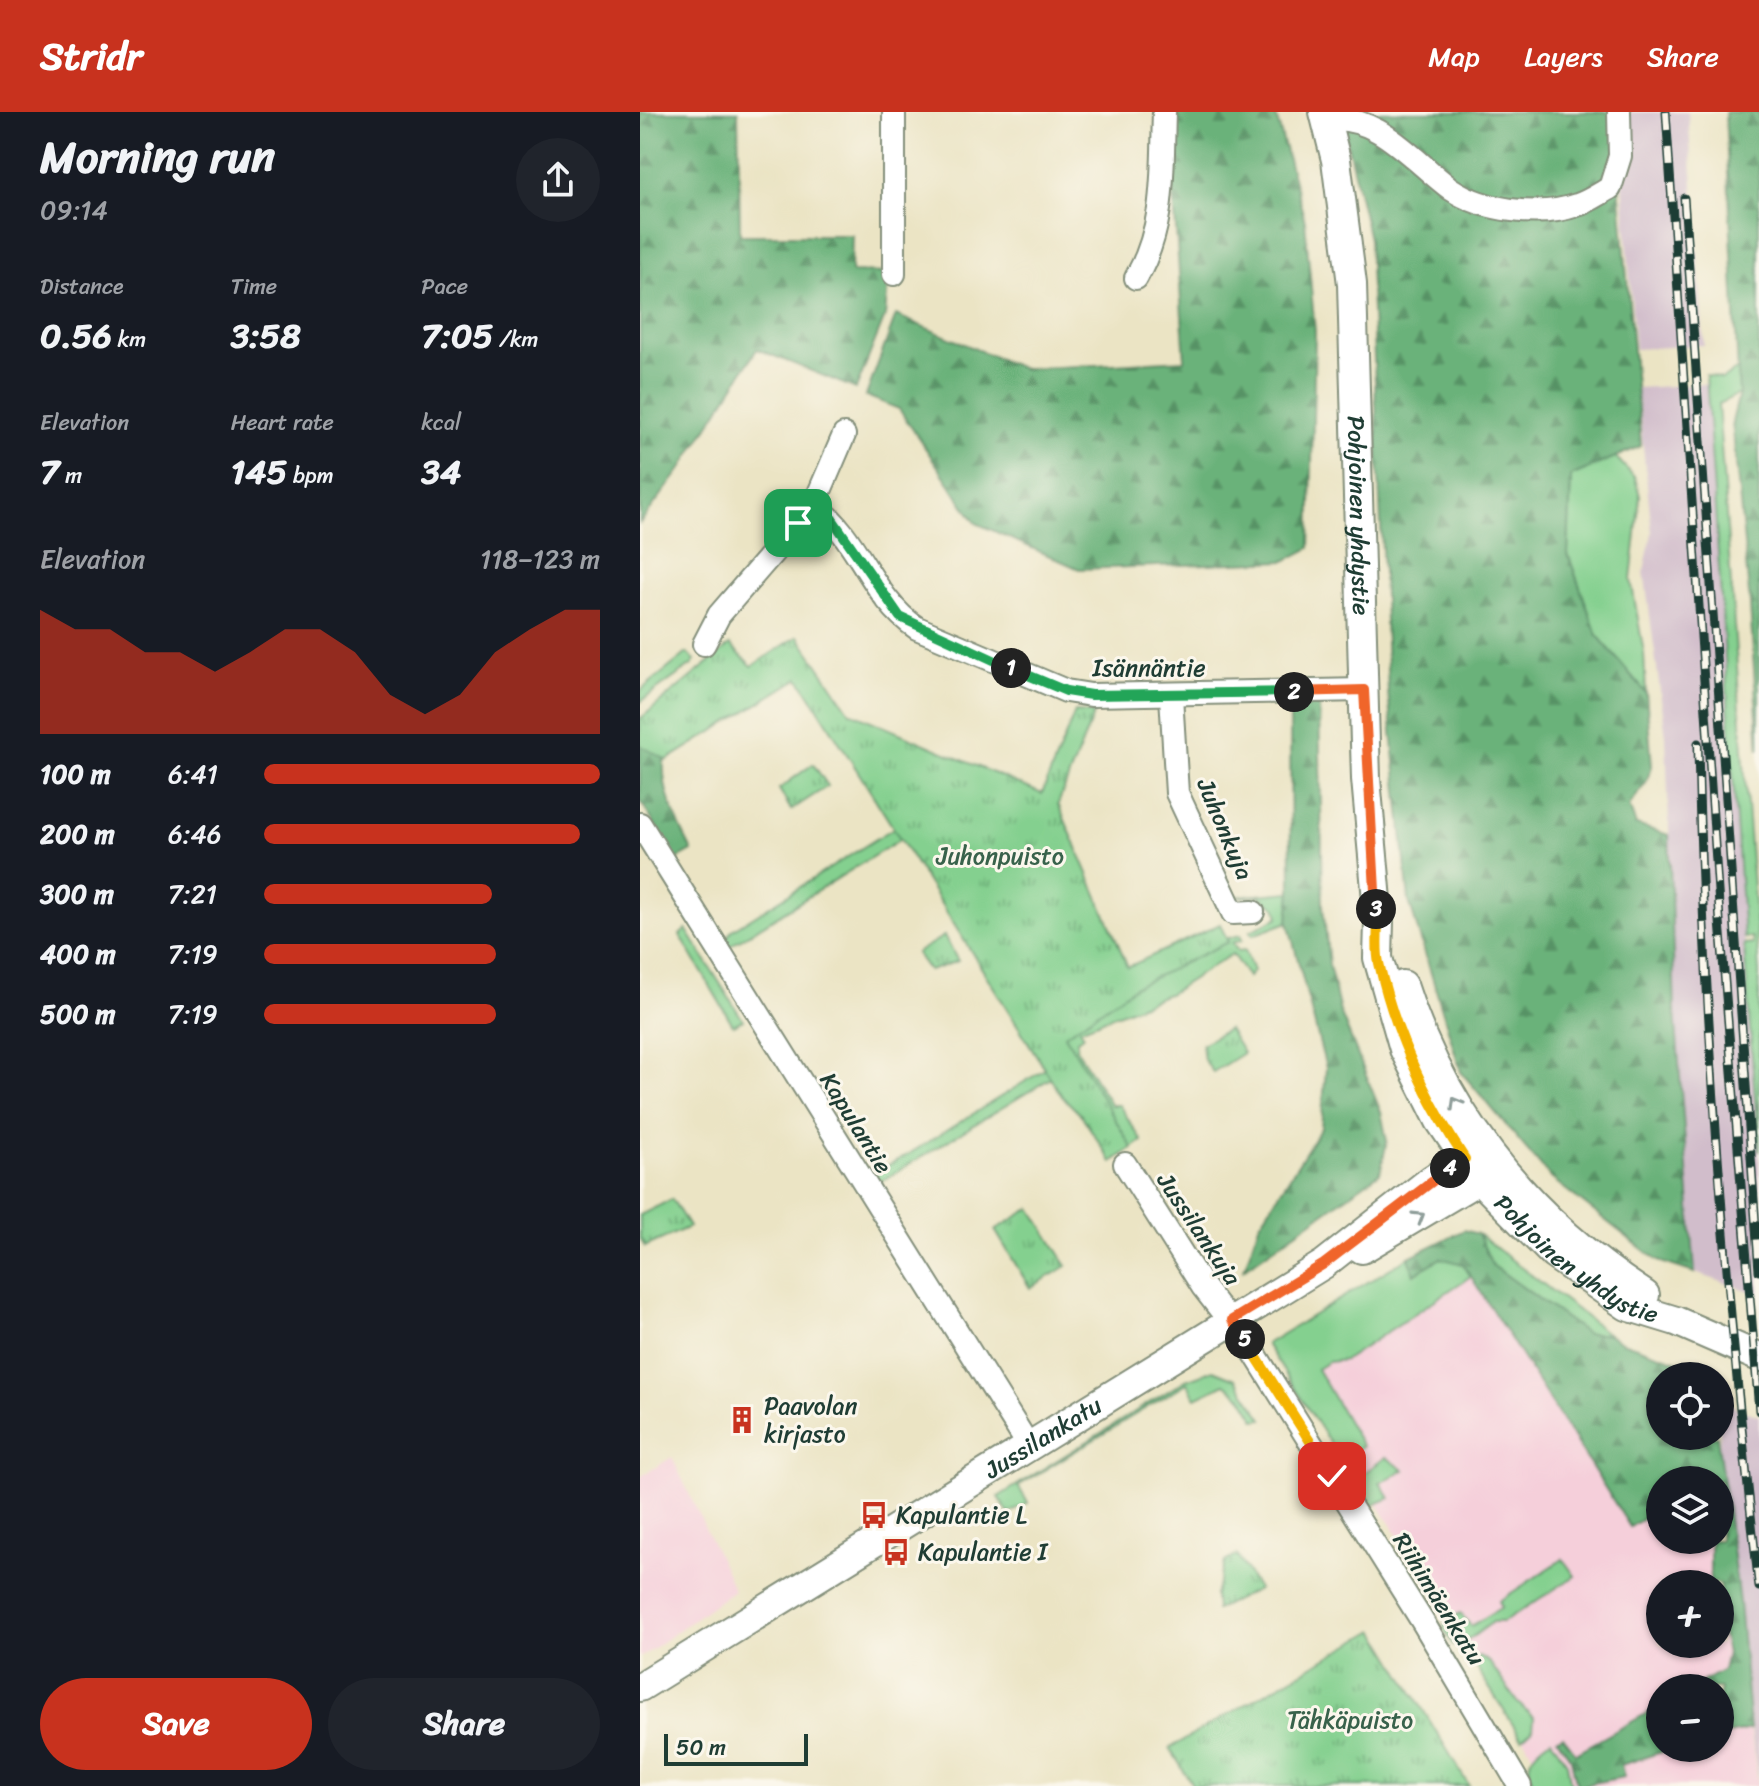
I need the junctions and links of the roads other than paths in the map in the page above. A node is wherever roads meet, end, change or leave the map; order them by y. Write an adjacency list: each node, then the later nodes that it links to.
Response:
1 (894, 112): 5 (street)
2 (1164, 112): 6 (street)
3 (1619, 112): 4 (street)
4 (1325, 116): 10 (main road, Pohjoinen yhdystie)
5 (894, 274)
6 (1136, 278)
7 (844, 435): 8 (street)
8 (814, 505): 9 (street); 11 (street, Isännäntie)
9 (704, 644)
10 (1364, 690): 11 (street, Isännäntie); 14 (main road, Pohjoinen yhdystie, one-way to 10)
11 (1171, 696): 13 (street, Juhonkuja)
12 (640, 824): 18 (street, Kapulantie)
13 (1253, 912)
14 (1482, 1163): 16 (main road, Jussilankatu); 17 (main road, Pohjoinen yhdystie)
15 (1125, 1164): 16 (street, Jussilankuja)
16 (1232, 1320): 18 (main road, Jussilankatu); 20 (street, Riihimäenkatu)
17 (1759, 1357)
18 (1030, 1448): 19 (main road, Jussilankatu)
19 (640, 1687)
20 (1520, 1786)

